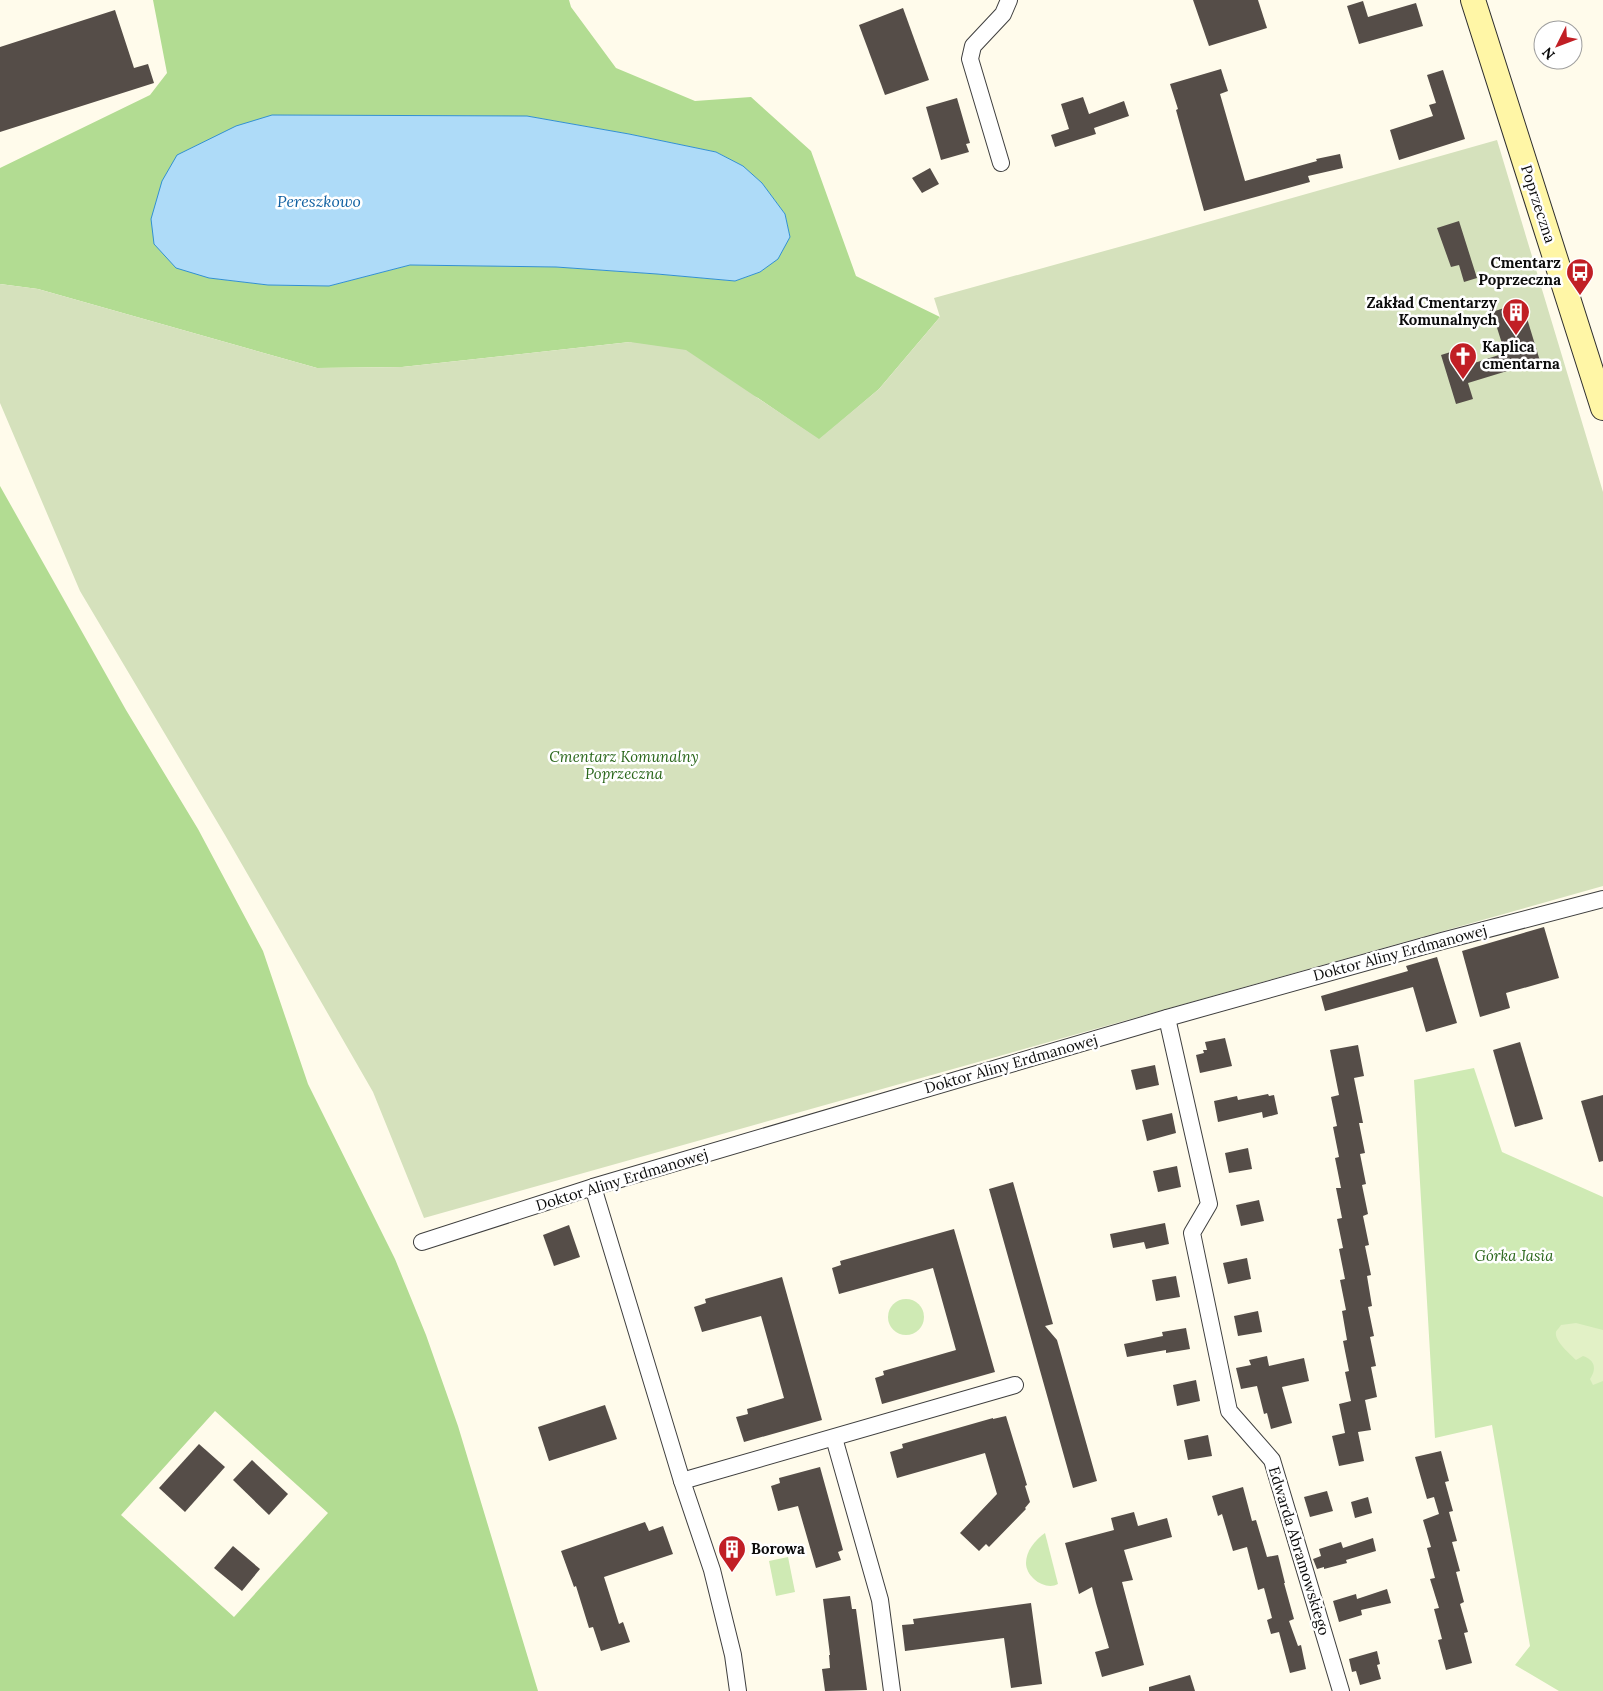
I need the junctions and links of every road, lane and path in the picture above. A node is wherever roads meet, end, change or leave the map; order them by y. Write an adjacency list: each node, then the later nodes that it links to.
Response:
1 (1009, 0): 3 (street)
2 (1473, 0): 4 (street, Poprzeczna)
3 (1001, 163)
4 (1602, 402)
5 (1603, 899): 6 (street, Doktor Aliny Erdmanowej)
6 (1167, 1018): 7 (street, Doktor Aliny Erdmanowej); 14 (street, Edwarda Abramowskiego)
7 (593, 1187): 8 (street, Doktor Aliny Erdmanowej); 11 (street)
8 (422, 1242)
9 (1015, 1385): 10 (street)
10 (834, 1438): 11 (street); 13 (street)
11 (682, 1481): 12 (street)
12 (738, 1691)
13 (892, 1691)
14 (1341, 1691)

